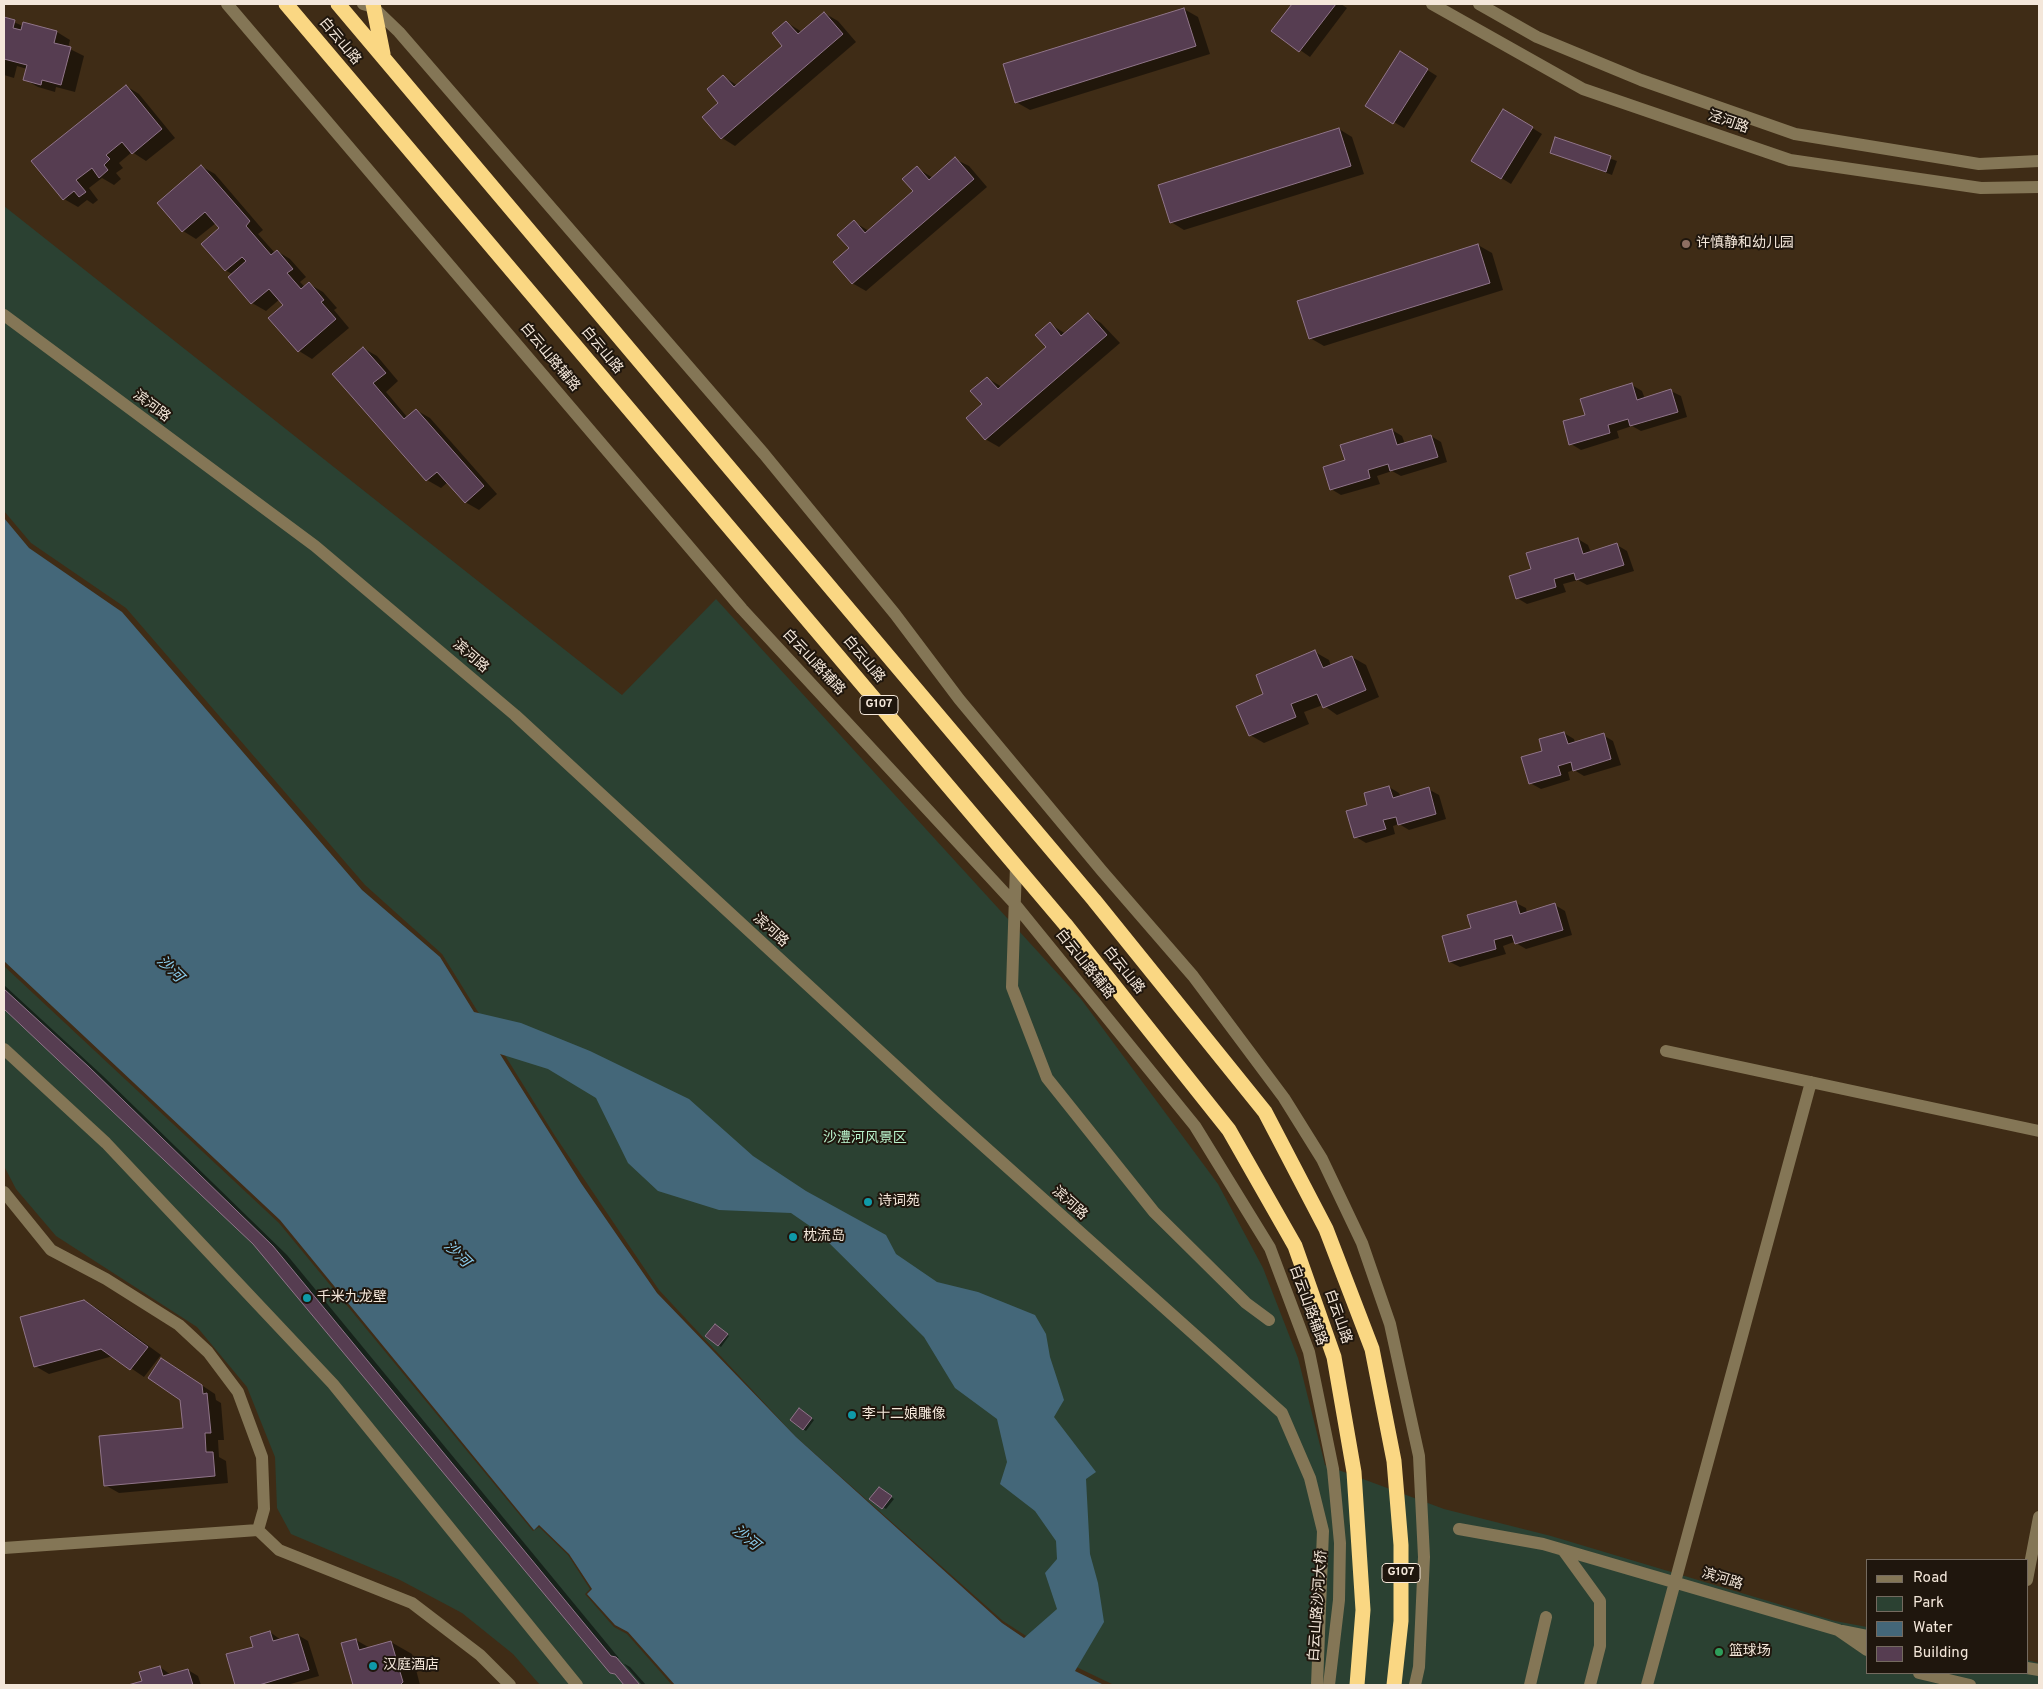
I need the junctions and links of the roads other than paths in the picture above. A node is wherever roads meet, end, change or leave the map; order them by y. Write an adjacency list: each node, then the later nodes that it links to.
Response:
1 (227, 4): 12 (street, 白云山路辅路)
2 (286, 4): 11 (highway, 白云山路 / G107)
3 (338, 4): 7 (highway, 白云山路 / G107)
4 (1432, 4): 9 (street, 泾河路)
5 (1479, 4): 8 (street, 泾河路)
6 (370, 5): 7 (highway); 38 (street)
7 (384, 58): 37 (highway, 白云山路 / G107)
8 (2039, 161)
9 (2039, 187)
10 (4, 315): 34 (street, 滨河路)
11 (1016, 866): 12 (street); 36 (highway, 白云山路 / G107)
12 (1014, 903): 18 (street); 19 (street, 白云山路辅路)
13 (4, 1049): 33 (street)
14 (1666, 1051): 15 (street)
15 (1811, 1082): 16 (street); 26 (street)
16 (2039, 1131)
17 (4, 1192): 22 (street)
18 (1269, 1320)
19 (1332, 1469): 35 (street, 白云山路沙河大桥)
20 (2039, 1517): 25 (street)
21 (1459, 1529): 24 (street, 滨河路)
22 (258, 1530): 23 (street); 32 (street)
23 (4, 1548)
24 (1563, 1550): 26 (street, 滨河路); 40 (street)
25 (2028, 1575)
26 (1674, 1582): 28 (street, 滨河路); 41 (street)
27 (1546, 1617): 39 (street)
28 (1838, 1630): 29 (street); 30 (street, 滨河路)
29 (1866, 1636)
30 (1866, 1649)
31 (1923, 1674): 42 (street)
32 (510, 1685)
33 (577, 1685)
34 (1317, 1685)
35 (1329, 1685)
36 (1357, 1685)
37 (1394, 1685)
38 (1416, 1685)
39 (1530, 1685)
40 (1590, 1685)
41 (1647, 1685)
42 (1970, 1685)

